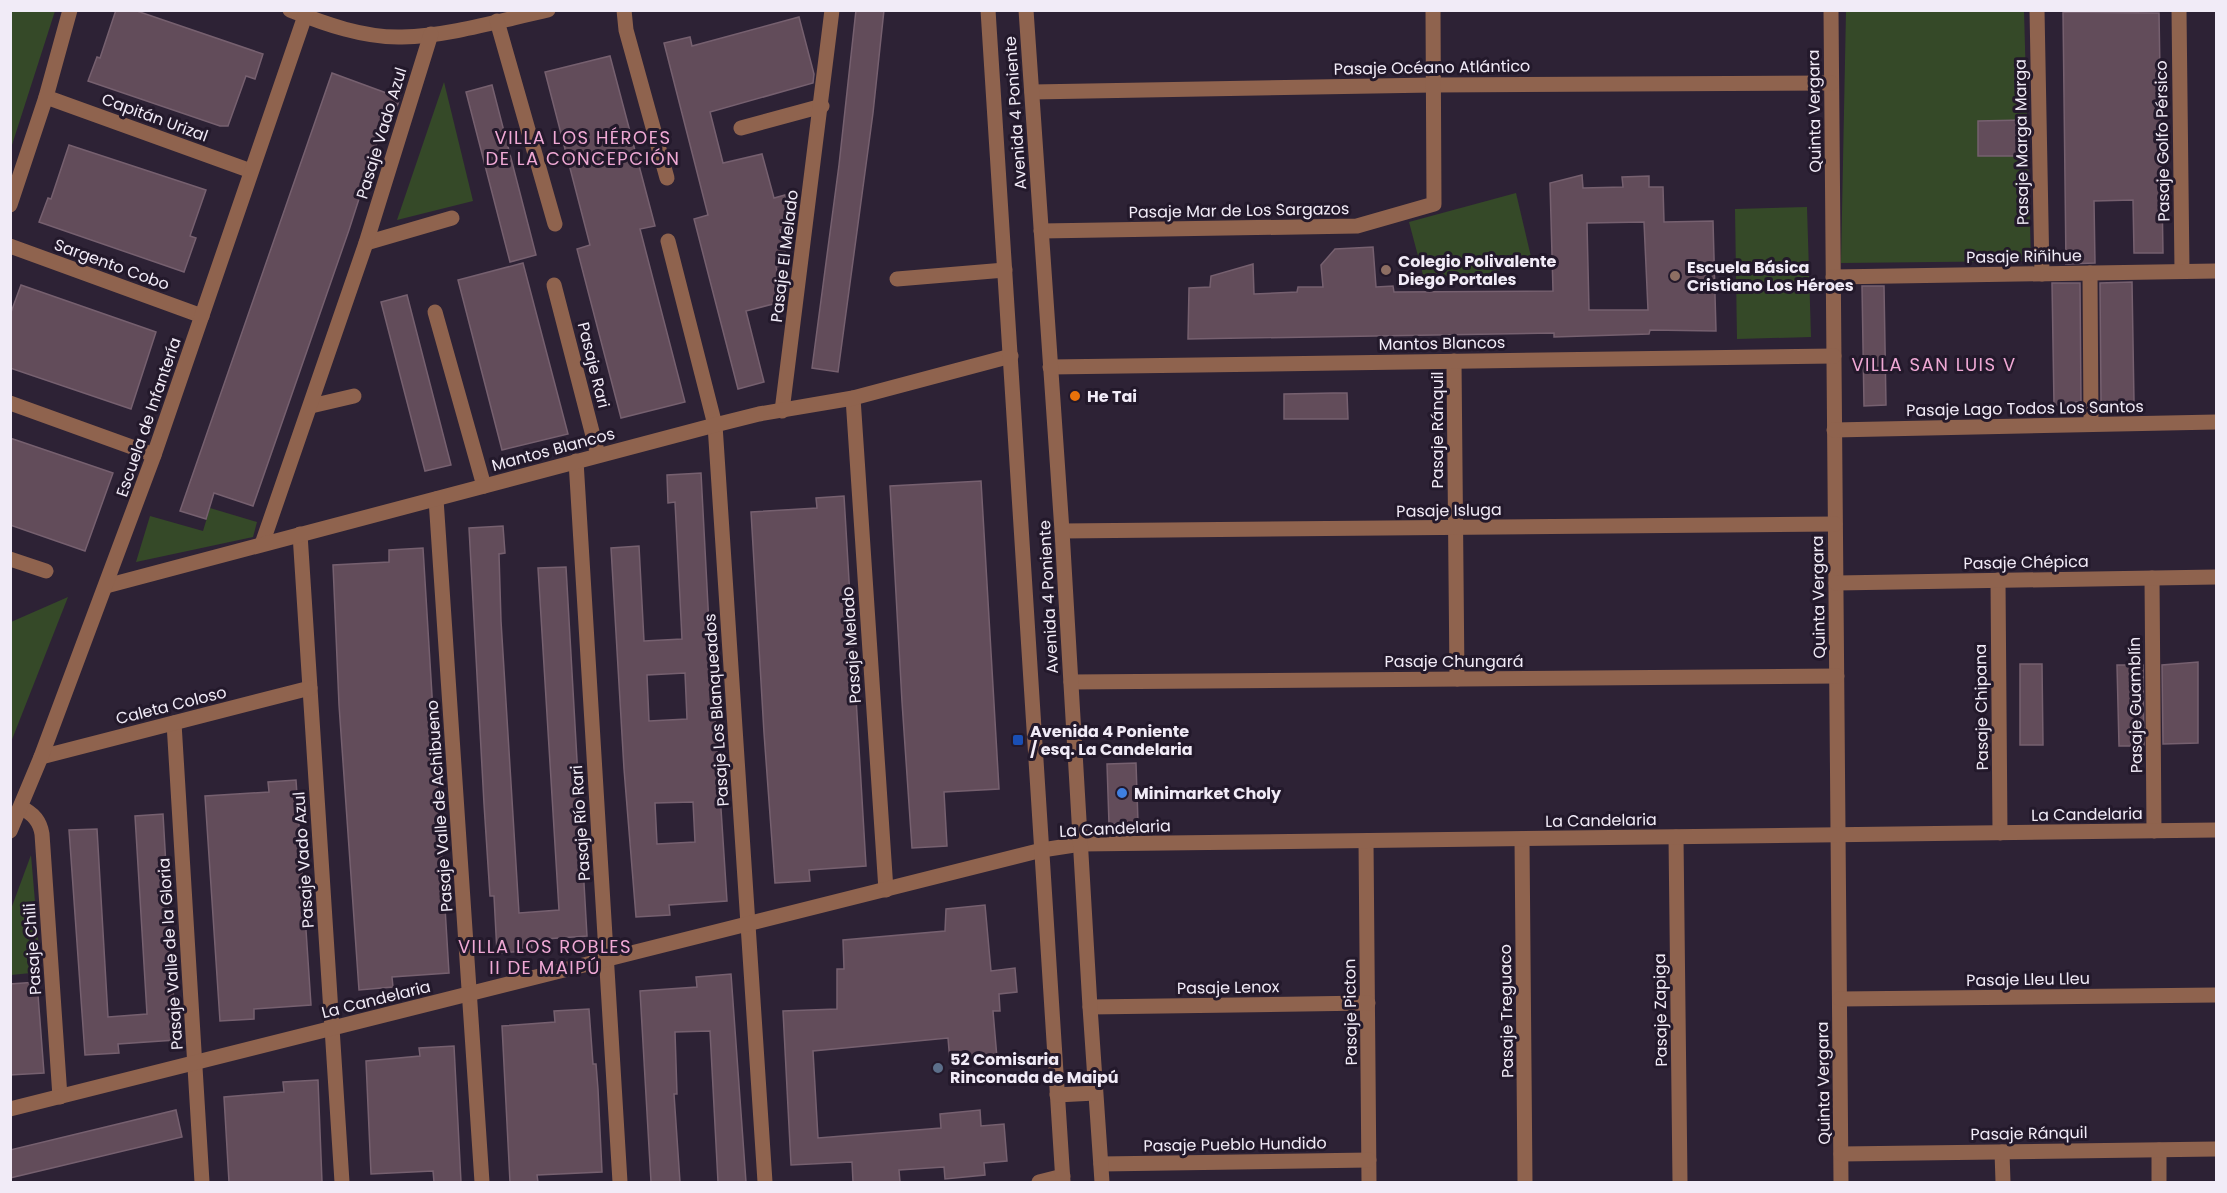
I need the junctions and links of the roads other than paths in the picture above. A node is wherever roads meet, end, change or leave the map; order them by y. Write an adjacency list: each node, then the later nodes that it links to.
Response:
1 (70, 10): 18 (street)
2 (290, 10): 12 (street)
3 (548, 10): 13 (street)
4 (624, 10): 22 (street)
5 (832, 10): 19 (street, Pasaje El Melado)
6 (988, 10): 31 (street, Avenida 4 Poniente)
7 (1026, 10): 17 (street, Avenida 4 Poniente)
8 (1433, 10): 16 (street)
9 (1830, 10): 15 (street, Quinta Vergara)
10 (2037, 10): 35 (street, Pasaje Marga Marga)
11 (2179, 10): 33 (street, Pasaje Golfo Pérsico)
12 (306, 13): 14 (street); 21 (street, Escuela de Infantería)
13 (497, 21): 14 (street); 26 (street)
14 (431, 34): 29 (street, Pasaje Vado Azul)
15 (1831, 82): 16 (street, Pasaje Océano Atlántico); 36 (street, Quinta Vergara)
16 (1433, 85): 17 (street, Pasaje Océano Atlántico); 27 (street, Pasaje Mar de Los Sargazos)
17 (1032, 92): 27 (street, Avenida 4 Poniente)
18 (46, 97): 21 (street, Capitán Urizal); 23 (street)
19 (822, 106): 20 (street); 49 (street, Pasaje El Melado)
20 (741, 128)
21 (251, 171): 40 (street, Escuela de Infantería)
22 (666, 178)
23 (14, 180): 24 (street)
24 (10, 205)
25 (452, 218): 29 (street)
26 (555, 224)
27 (1041, 231): 44 (street, Avenida 4 Poniente)
28 (668, 241): 52 (street, Pasaje Los Blanqueados)
29 (366, 243): 48 (street, Pasaje Vado Azul)
30 (10, 246): 40 (street, Sargento Cobo)
31 (1005, 270): 37 (street); 41 (street, Avenida 4 Poniente)
32 (2217, 271): 33 (street, Pasaje Riñihue)
33 (2182, 272): 34 (street, Pasaje Riñihue)
34 (2090, 273): 35 (street, Pasaje Riñihue); 51 (street)
35 (2042, 274): 36 (street, Pasaje Riñihue)
36 (1833, 277): 42 (street, Quinta Vergara)
37 (897, 279)
38 (554, 285): 55 (street, Pasaje Rari)
39 (435, 312): 57 (street)
40 (202, 316): 54 (street, Escuela de Infantería)
41 (1011, 356): 46 (street, Mantos Blancos); 86 (street, Avenida 4 Poniente)
42 (1834, 356): 43 (street, Mantos Blancos); 53 (street, Quinta Vergara)
43 (1454, 361): 44 (street, Mantos Blancos); 60 (street, Pasaje Ránquil)
44 (1050, 367): 61 (street, Avenida 4 Poniente)
45 (354, 396): 48 (street)
46 (853, 398): 49 (street, Mantos Blancos); 87 (street, Pasaje Melado)
47 (10, 403): 54 (street)
48 (311, 406): 63 (street, Pasaje Vado Azul)
49 (782, 411): 52 (street, Mantos Blancos)
50 (2217, 422): 51 (street, Pasaje Lago Todos Los Santos)
51 (2091, 424): 53 (street, Pasaje Lago Todos Los Santos)
52 (715, 425): 55 (street, Mantos Blancos); 88 (street, Pasaje Los Blanqueados)
53 (1834, 430): 59 (street, Quinta Vergara)
54 (154, 455): 70 (street, Escuela de Infantería)
55 (598, 455): 56 (street, Mantos Blancos)
56 (576, 461): 57 (street, Mantos Blancos); 89 (street, Pasaje Río Rari)
57 (484, 486): 58 (street, Mantos Blancos)
58 (436, 499): 62 (street, Mantos Blancos); 90 (street, Pasaje Valle de Achibueno)
59 (1835, 524): 60 (street, Pasaje Isluga); 69 (street, Quinta Vergara)
60 (1456, 528): 61 (street, Pasaje Isluga); 72 (street, Pasaje Ránquil)
61 (1062, 531): 73 (street, Avenida 4 Poniente)
62 (300, 534): 63 (street, Mantos Blancos); 74 (street, Pasaje Vado Azul)
63 (262, 544): 70 (street, Mantos Blancos)
64 (10, 560): 65 (street)
65 (46, 571)
66 (2217, 577): 67 (street, Pasaje Chépica)
67 (2152, 578): 68 (street, Pasaje Chépica); 79 (street, Pasaje Guamblín)
68 (1998, 580): 69 (street, Pasaje Chépica); 80 (street, Pasaje Chipana)
69 (1836, 582): 71 (street, Quinta Vergara)
70 (106, 586): 76 (street, Escuela de Infantería)
71 (1837, 676): 72 (street, Pasaje Chungará); 81 (street, Quinta Vergara)
72 (1457, 679): 73 (street, Pasaje Chungará)
73 (1071, 682): 85 (street, Avenida 4 Poniente)
74 (310, 688): 75 (street, Caleta Coloso); 95 (street, Pasaje Vado Azul)
75 (174, 723): 76 (street, Caleta Coloso); 96 (street, Pasaje Valle de la Gloria)
76 (41, 757): 77 (street, Escuela de Infantería)
77 (14, 821): 99 (street, Pasaje Chili)
78 (2217, 830): 79 (street, La Candelaria)
79 (2154, 831): 80 (street, La Candelaria)
80 (2000, 833): 81 (street, La Candelaria)
81 (1838, 835): 82 (street, La Candelaria); 92 (street, Quinta Vergara)
82 (1676, 837): 83 (street, La Candelaria); 117 (street, Pasaje Zapiga)
83 (1522, 839): 84 (street, La Candelaria); 116 (street, Pasaje Treguaco)
84 (1366, 841): 85 (street, La Candelaria); 93 (street, Pasaje Picton)
85 (1081, 844): 86 (street, La Candelaria); 94 (street, Avenida 4 Poniente)
86 (1042, 850): 87 (street, La Candelaria); 98 (street, Avenida 4 Poniente)
87 (886, 890): 88 (street, La Candelaria)
88 (748, 925): 89 (street, La Candelaria); 112 (street, Pasaje Los Blanqueados)
89 (607, 960): 90 (street, La Candelaria); 111 (street, Pasaje Río Rari)
90 (469, 994): 95 (street, La Candelaria); 110 (street, Pasaje Valle de Achibueno)
91 (2217, 995): 92 (street, Pasaje Lleu Lleu)
92 (1840, 999): 104 (street, Quinta Vergara)
93 (1368, 1003): 94 (street, Pasaje Lenox); 105 (street, Pasaje Picton)
94 (1090, 1007): 97 (street, Avenida 4 Poniente)
95 (332, 1029): 96 (street, La Candelaria); 109 (street, Pasaje Vado Azul)
96 (195, 1063): 99 (street, La Candelaria); 108 (street, Pasaje Valle de la Gloria)
97 (1095, 1093): 98 (street); 106 (street, Avenida 4 Poniente)
98 (1057, 1095): 107 (street, Avenida 4 Poniente)
99 (60, 1097): 100 (street, La Candelaria)
100 (10, 1109)
101 (2217, 1149): 102 (street, Pasaje Ránquil)
102 (2159, 1150): 103 (street, Pasaje Ránquil); 120 (street)
103 (2002, 1152): 104 (street, Pasaje Ránquil); 119 (street)
104 (1841, 1154): 118 (street, Quinta Vergara)
105 (1369, 1160): 106 (street, Pasaje Pueblo Hundido); 115 (street, Pasaje Picton)
106 (1101, 1164): 114 (street, Avenida 4 Poniente)
107 (1063, 1179): 113 (street)
108 (202, 1182)
109 (342, 1182)
110 (482, 1182)
111 (620, 1182)
112 (765, 1182)
113 (1039, 1182)
114 (1102, 1182)
115 (1369, 1182)
116 (1525, 1182)
117 (1680, 1182)
118 (1841, 1182)
119 (2003, 1182)
120 (2160, 1182)

